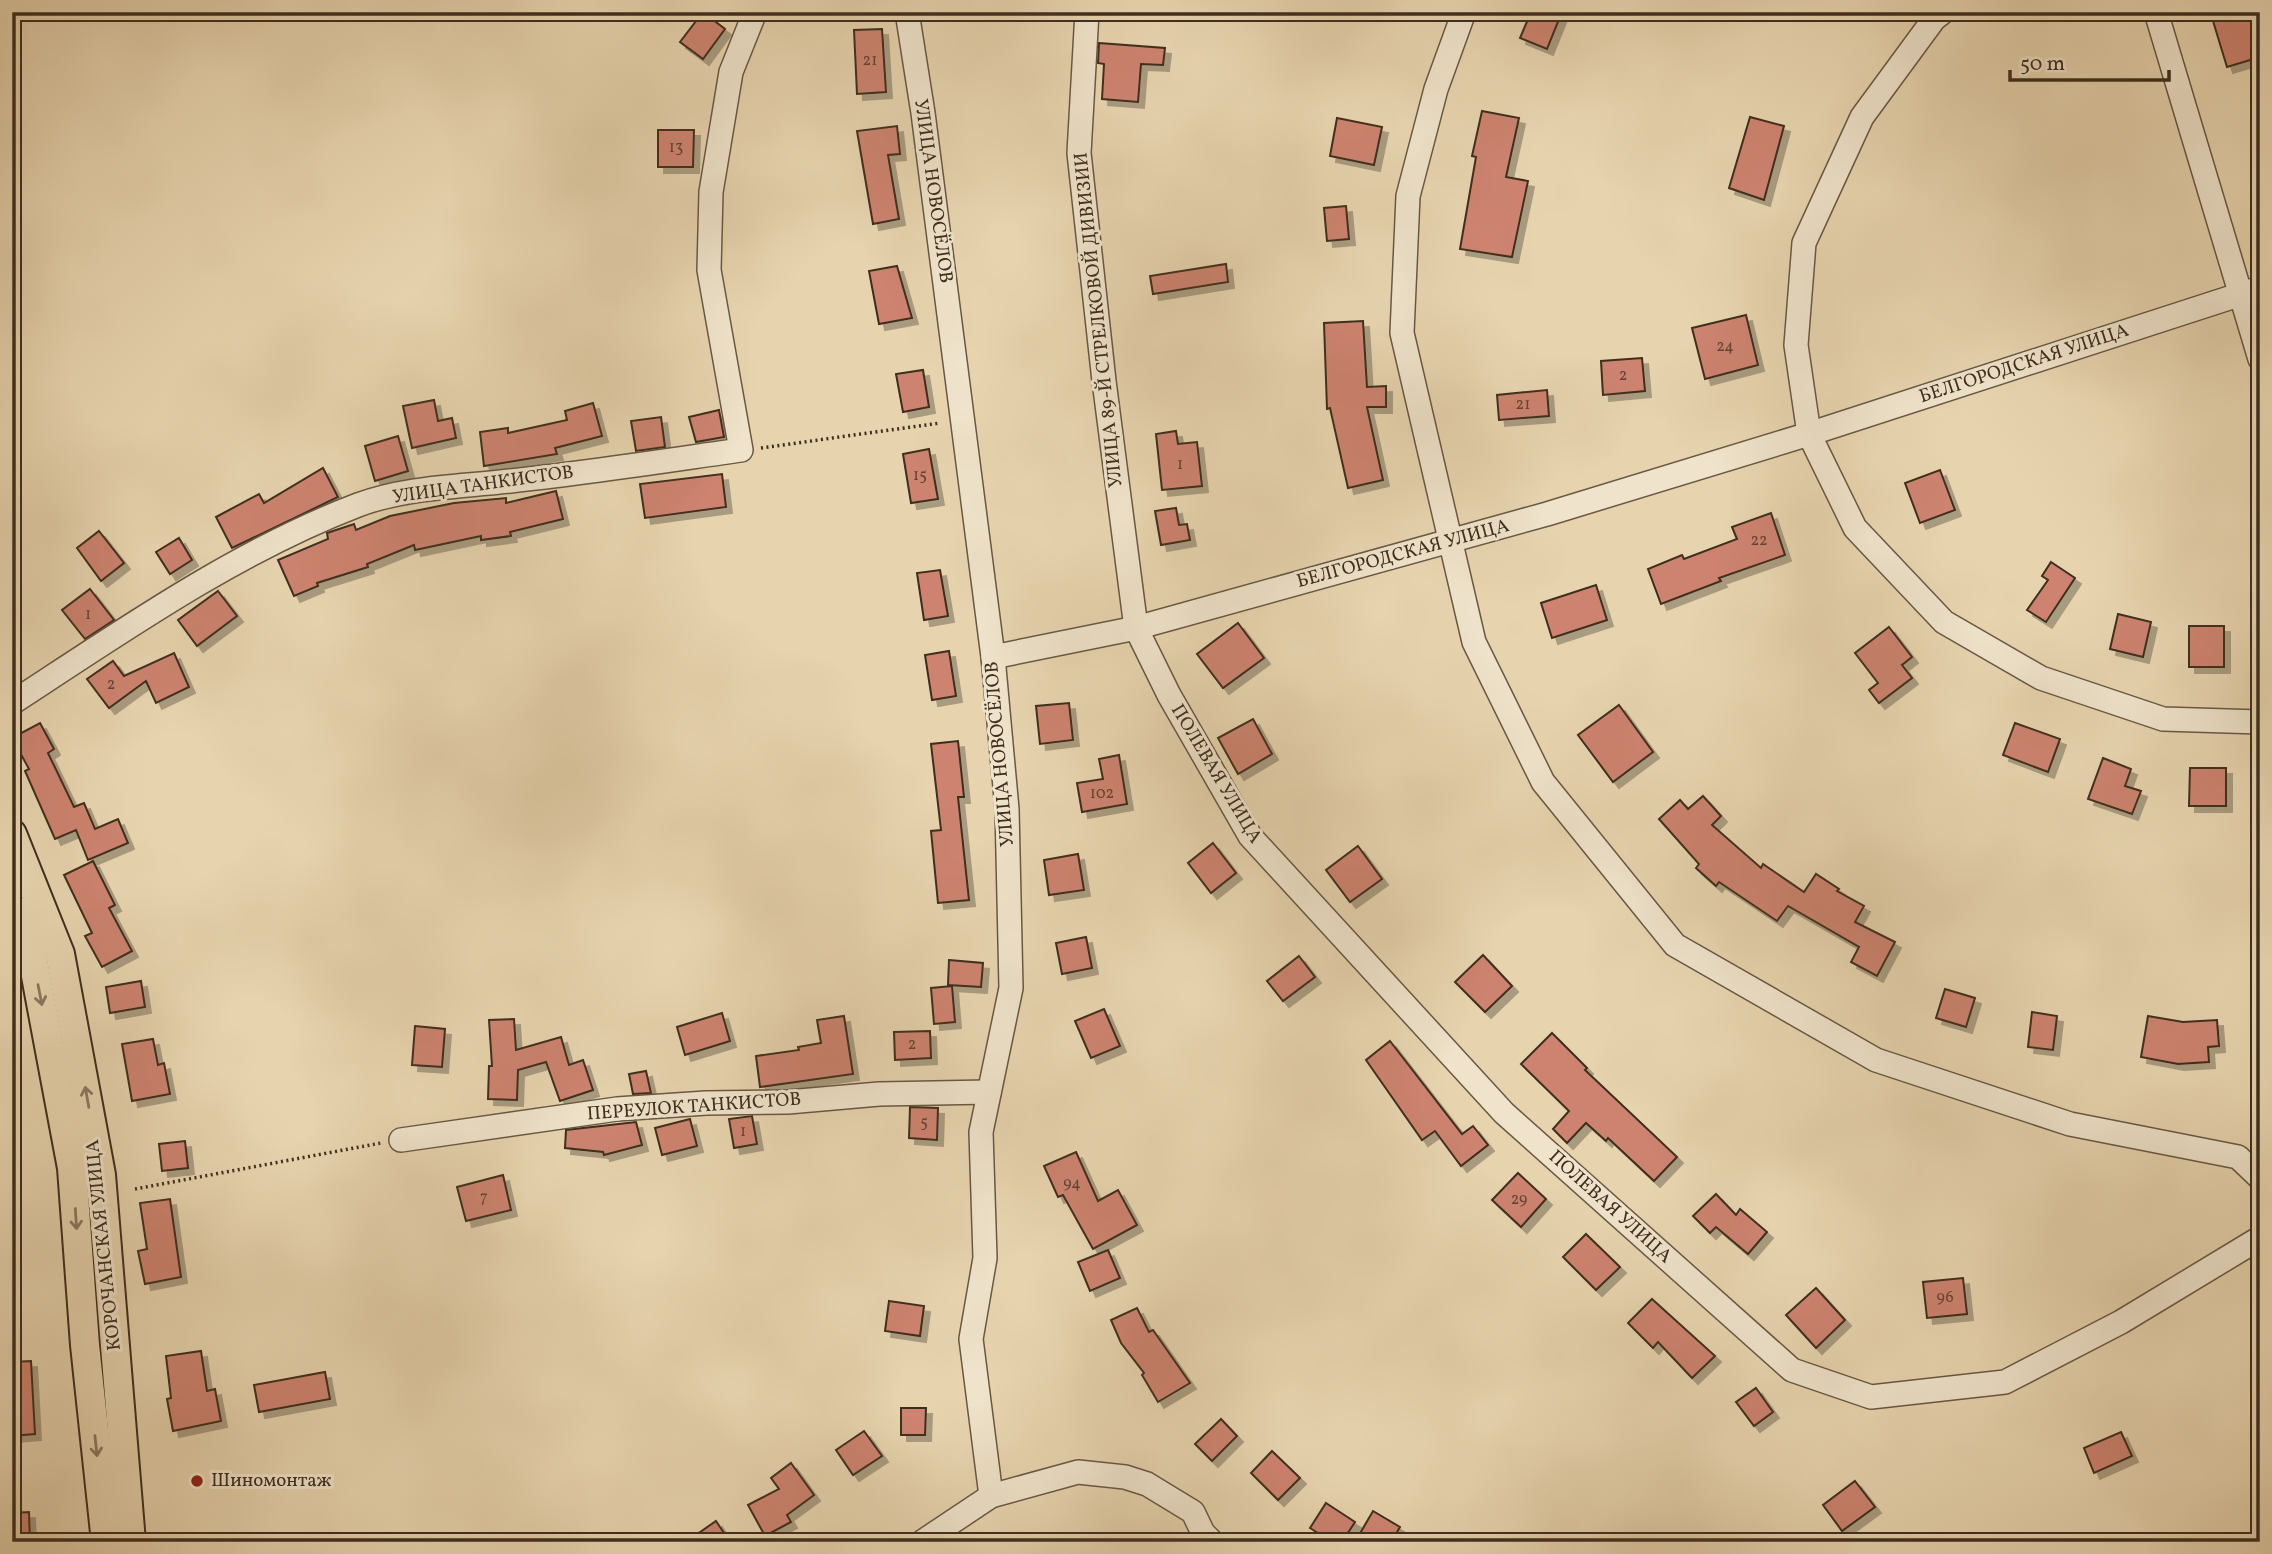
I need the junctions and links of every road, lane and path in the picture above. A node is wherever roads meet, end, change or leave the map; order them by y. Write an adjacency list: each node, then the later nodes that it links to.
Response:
1 (755, 12): 11 (street)
2 (907, 12): 9 (street, УЛИЦА НОВОСЁЛОВ)
3 (1087, 12): 13 (street, УЛИЦА 89-Й СТРЕЛКОВОЙ ДИВИЗИИ)
4 (1464, 12): 12 (street)
5 (1943, 12): 10 (street)
6 (2156, 12): 7 (street)
7 (2250, 291): 8 (street); 10 (street, БЕЛГОРОДСКАЯ УЛИЦА)
8 (2260, 359)
9 (962, 420): 11 (path); 14 (street, УЛИЦА НОВОСЁЛОВ)
10 (1808, 435): 12 (street, БЕЛГОРОДСКАЯ УЛИЦА); 16 (street)
11 (741, 450): 15 (street, УЛИЦА ТАНКИСТОВ)
12 (1449, 541): 13 (street, БЕЛГОРОДСКАЯ УЛИЦА); 21 (street)
13 (1136, 628): 14 (street, БЕЛГОРОДСКАЯ УЛИЦА); 23 (street, ПОЛЕВАЯ УЛИЦА)
14 (993, 657): 19 (street, УЛИЦА НОВОСЁЛОВ)
15 (12, 702)
16 (2260, 722)
17 (12, 834): 26 (main road, КОРОЧАНСКАЯ УЛИЦА, one-way to 17)
18 (12, 907): 25 (main road, КОРОЧАНСКАЯ УЛИЦА, one-way to 25)
19 (989, 1092): 20 (street, ПЕРЕУЛОК ТАНКИСТОВ); 24 (street, УЛИЦА НОВОСЁЛОВ)
20 (401, 1140): 22 (path)
21 (2260, 1178)
22 (135, 1189)
23 (2260, 1238)
24 (991, 1496): 27 (street); 28 (street)
25 (106, 1542)
26 (131, 1542)
27 (922, 1542)
28 (1212, 1542)

